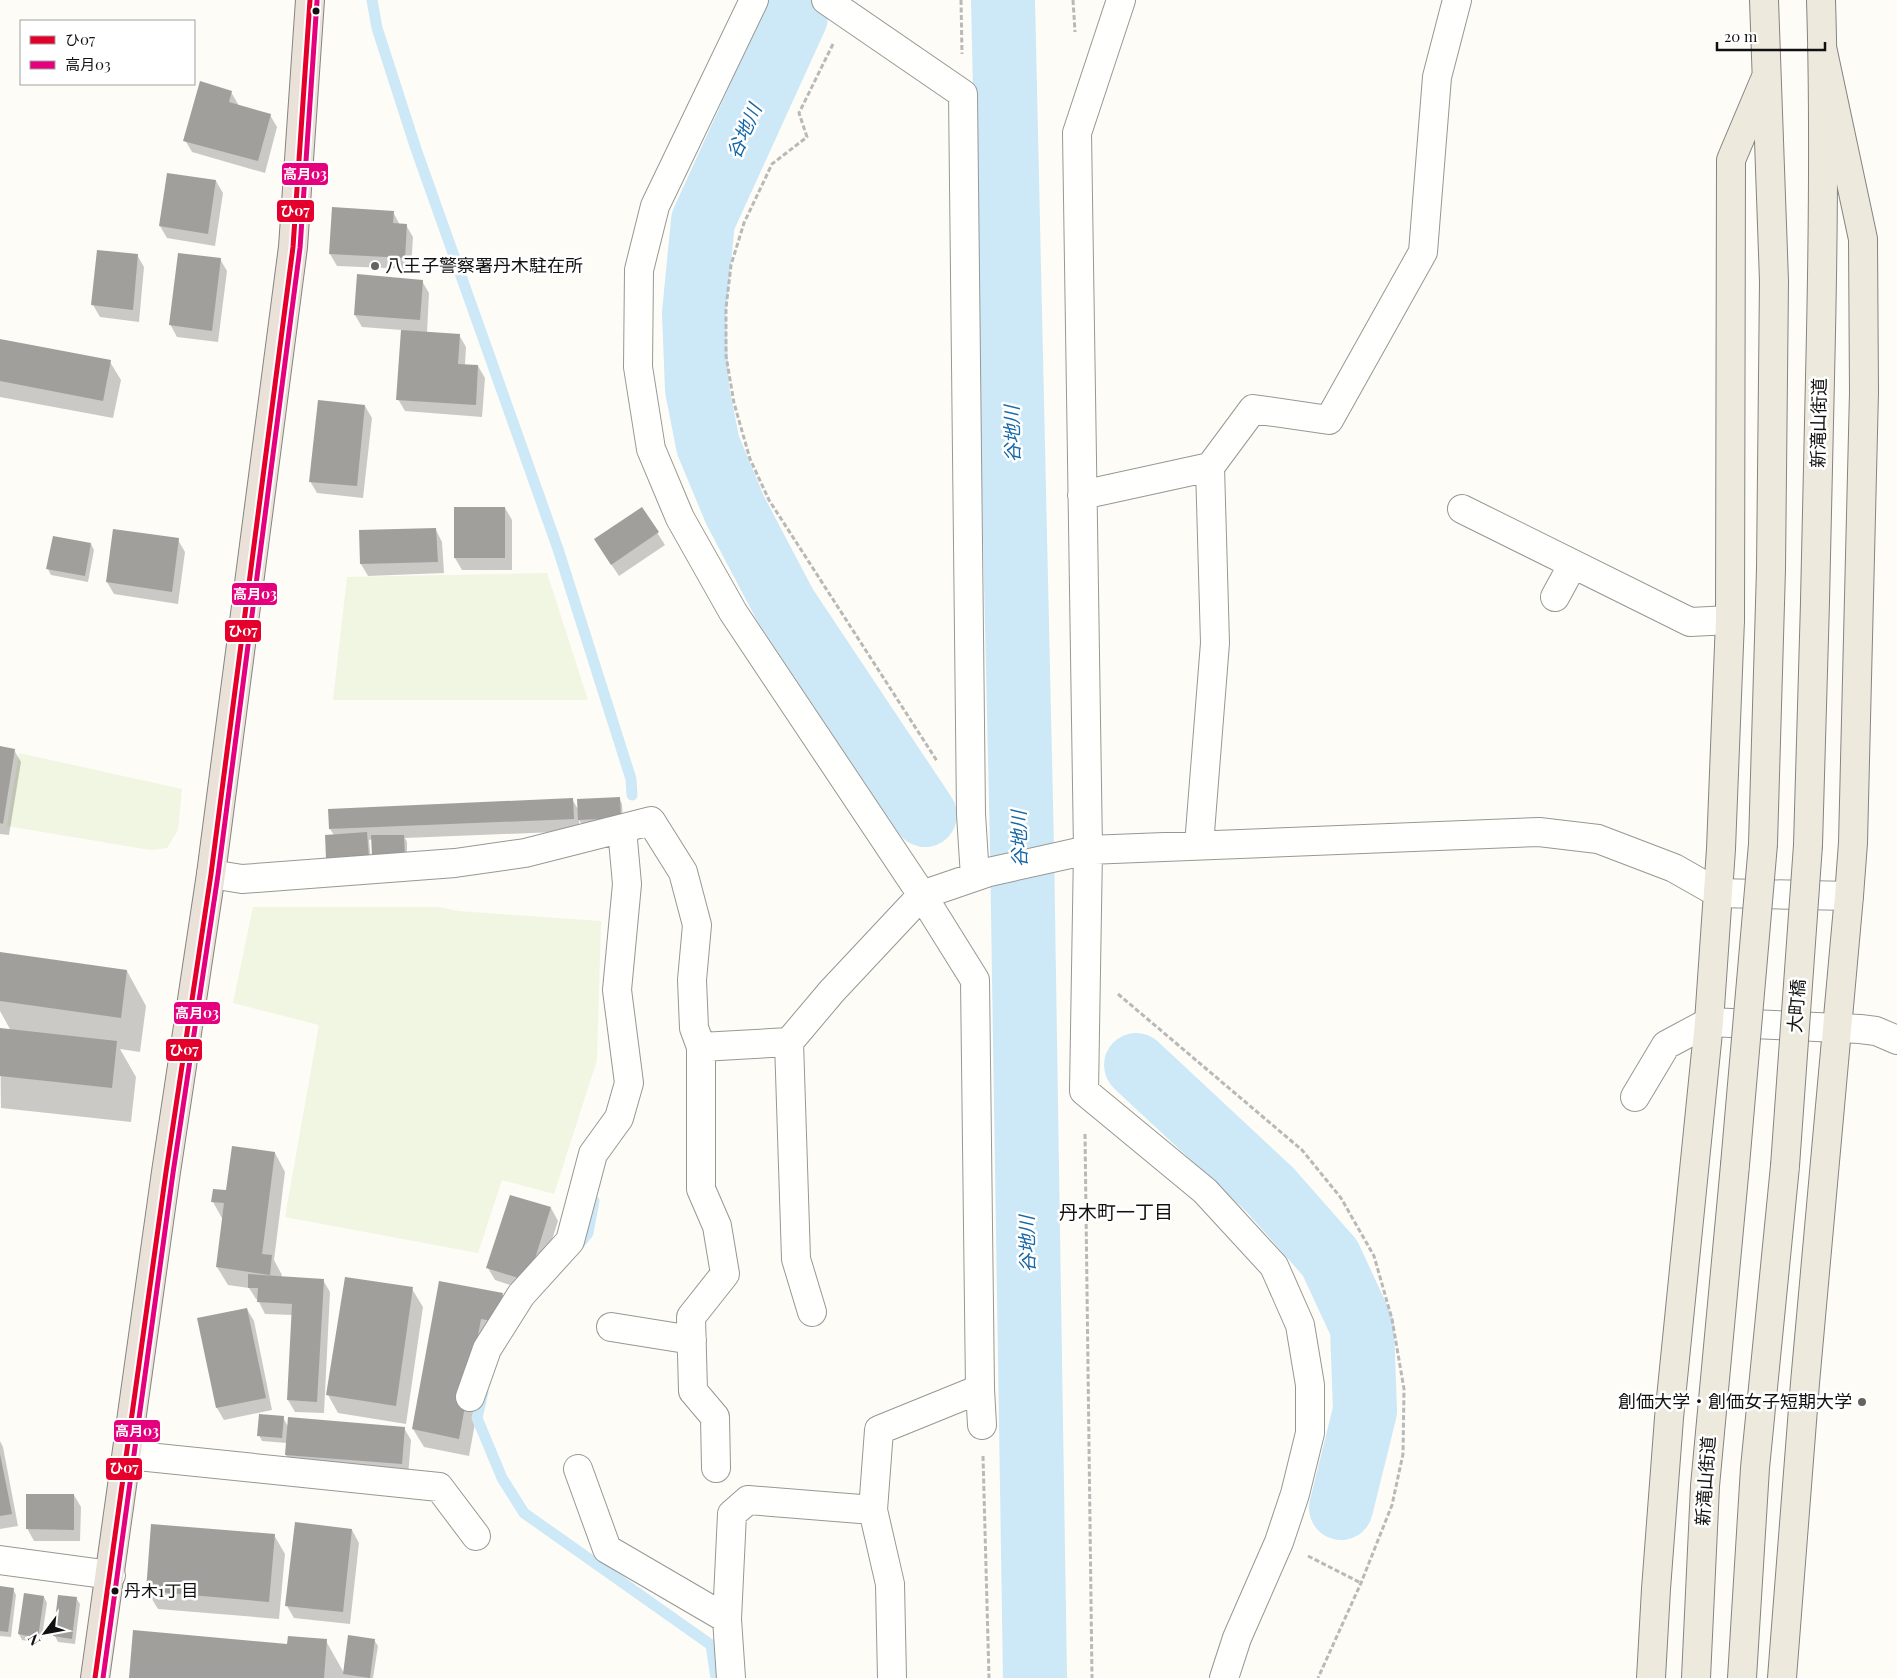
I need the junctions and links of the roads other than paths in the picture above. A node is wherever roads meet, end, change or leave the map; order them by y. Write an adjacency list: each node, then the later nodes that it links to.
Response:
1 (310, 0): 20 (highway)
2 (754, 0): 23 (street)
3 (1121, 0): 11 (street)
4 (1457, 0): 10 (street)
5 (1764, 0): 9 (main road)
6 (1820, 0): 8 (main road, 新滝山街道)
7 (836, 7): 21 (street)
8 (1822, 47): 17 (main road, 新滝山街道); 24 (main road)
9 (1766, 77): 15 (main road); 50 (main road, 新滝山街道, bridge)
10 (1210, 467): 11 (street); 18 (street)
11 (1082, 495): 19 (street)
12 (1462, 509): 13 (street)
13 (1573, 564): 14 (street); 15 (street)
14 (1555, 597)
15 (1730, 620): 22 (main road)
16 (622, 829): 20 (street); 29 (street); 35 (street)
17 (1808, 845): 51 (main road, 大町橋, bridge)
18 (1199, 846): 19 (street); 22 (street)
19 (1077, 852): 21 (street); 48 (street)
20 (211, 874): 37 (highway)
21 (982, 874): 23 (street)
22 (1718, 893): 24 (street); 25 (main road)
23 (922, 895): 28 (street); 34 (street)
24 (1849, 896): 26 (main road)
25 (1710, 1022): 26 (street); 30 (street); 49 (main road)
26 (1838, 1028): 27 (street); 52 (main road)
27 (1897, 1040)
28 (789, 1042): 29 (street); 31 (street)
29 (701, 1047): 33 (street)
30 (1635, 1097)
31 (812, 1312)
32 (611, 1327): 33 (street)
33 (692, 1340): 38 (street)
34 (980, 1389): 36 (street); 40 (street)
35 (470, 1398)
36 (982, 1425)
37 (128, 1455): 41 (street); 43 (highway)
38 (716, 1468)
39 (578, 1469): 44 (street)
40 (873, 1510): 44 (street); 47 (street)
41 (476, 1536)
42 (0, 1560): 43 (street)
43 (111, 1575): 45 (highway)
44 (727, 1619): 46 (street)
45 (96, 1678)
46 (731, 1678)
47 (892, 1678)
48 (1224, 1678)
49 (1651, 1678)
50 (1696, 1678)
51 (1742, 1678)
52 (1782, 1678)

